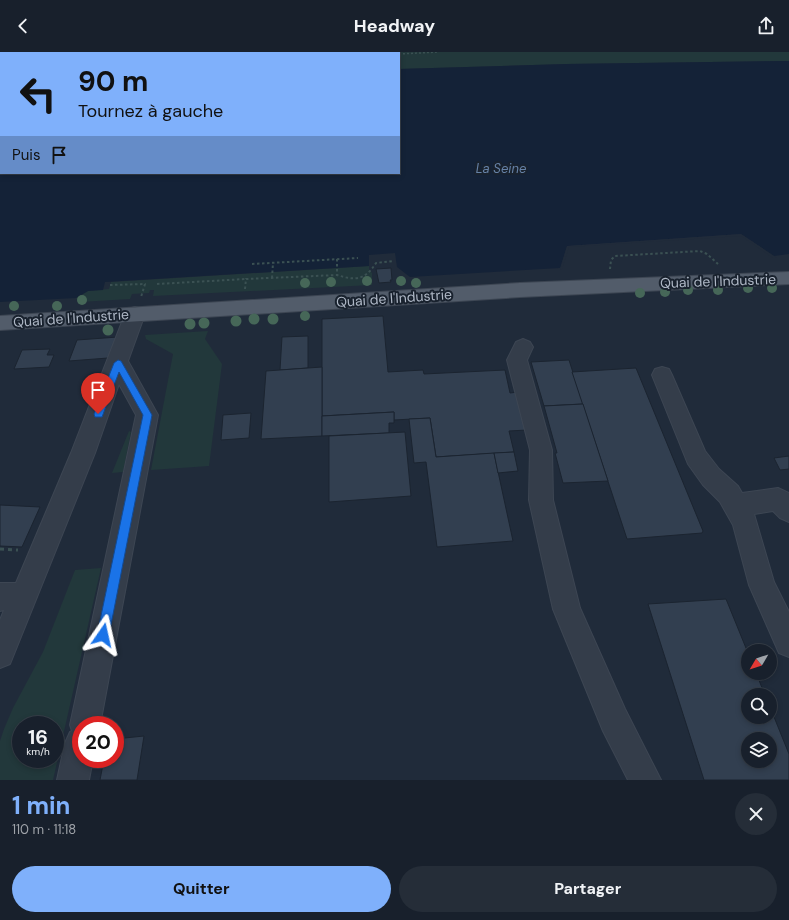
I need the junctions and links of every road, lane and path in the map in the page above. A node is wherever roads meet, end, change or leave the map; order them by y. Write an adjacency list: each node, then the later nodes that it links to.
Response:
1 (402, 52): 4 (path)
2 (439, 52): 4 (path)
3 (400, 54): 4 (path)
4 (406, 54)
5 (358, 258): 6 (path)
6 (337, 259): 8 (path); 10 (path)
7 (394, 262): 10 (path)
8 (273, 263): 9 (path); 11 (path)
9 (252, 264)
10 (337, 275): 11 (path)
11 (272, 278): 13 (path)
12 (789, 278): 14 (main road, Quai de l'Industrie)
13 (246, 279): 15 (path); 18 (path)
14 (728, 280): 16 (main road, Quai de l'Industrie); 16 (path)
15 (157, 284)
16 (616, 285): 18 (main road, Quai de l'Industrie)
17 (110, 286): 19 (path)
18 (244, 307): 19 (main road, Quai de l'Industrie)
19 (135, 314): 20 (main road, Quai de l'Industrie); 22 (lane)
20 (0, 323)
21 (523, 347): 32 (lane)
22 (118, 363): 26 (lane); 29 (lane)
23 (662, 375): 24 (lane)
24 (736, 505): 25 (lane); 27 (lane)
25 (789, 510)
26 (12, 596): 28 (lane)
27 (789, 643)
28 (0, 654)
29 (87, 716)
30 (76, 768): 31 (lane)
31 (73, 780)
32 (645, 780)

